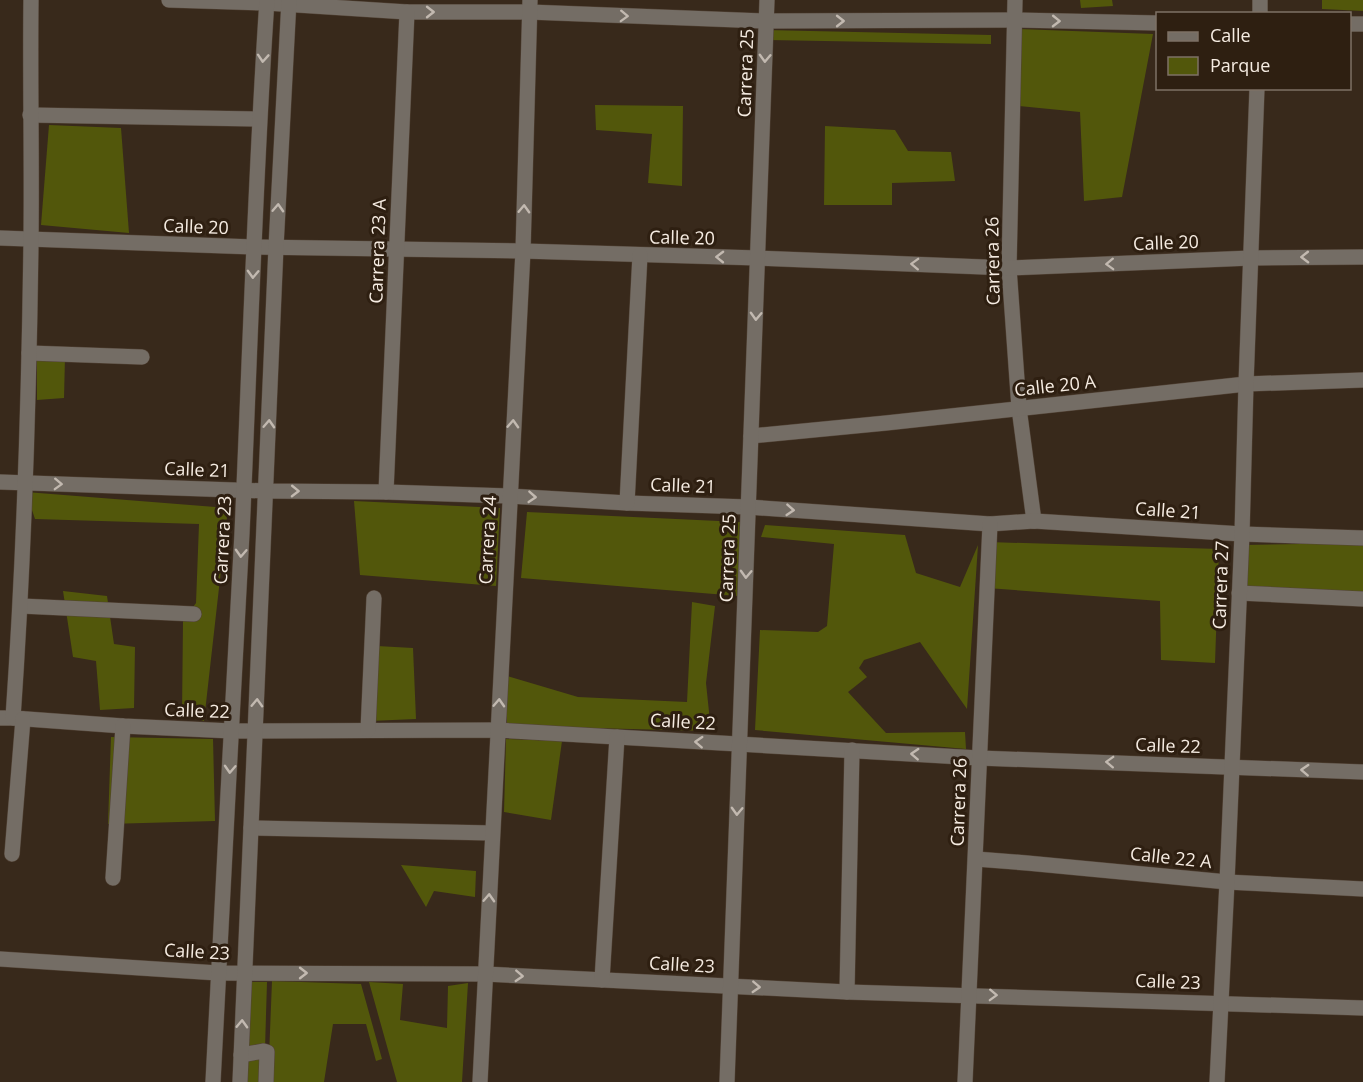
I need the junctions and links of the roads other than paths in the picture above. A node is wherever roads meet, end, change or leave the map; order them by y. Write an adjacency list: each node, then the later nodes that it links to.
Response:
1 (31, 0): 13 (street)
2 (169, 0): 5 (street)
3 (767, 0): 10 (street, Carrera 25)
4 (1015, 0): 9 (street, Carrera 26)
5 (266, 2): 6 (street); 14 (street, Carrera 23, one-way to 14)
6 (289, 2): 8 (street); 18 (street, one-way to 6)
7 (530, 6): 8 (street, one-way to 7); 10 (street, one-way to 10); 20 (street, Carrera 24, one-way to 7)
8 (407, 12): 19 (street, Carrera 23 A)
9 (1015, 20): 10 (street, one-way to 9); 11 (street, one-way to 11); 25 (street, Carrera 26)
10 (767, 21): 23 (street, Carrera 25, one-way to 23)
11 (1156, 23)
12 (1257, 90): 24 (street, Carrera 27)
13 (30, 115): 14 (street); 16 (street)
14 (259, 119): 17 (street, Carrera 23)
15 (0, 238): 16 (street, Calle 20)
16 (31, 240): 17 (street, Calle 20); 26 (street)
17 (254, 247): 18 (street, Calle 20); 34 (street, Carrera 23, one-way to 34)
18 (276, 247): 19 (street, Calle 20); 35 (street, one-way to 18)
19 (396, 249): 20 (street, Calle 20); 36 (street, Carrera 23 A)
20 (523, 251): 21 (street, Calle 20); 37 (street, Carrera 24, one-way to 20)
21 (640, 255): 23 (street, Calle 20, one-way to 21); 38 (street)
22 (1363, 257): 24 (street, Calle 20, one-way to 24)
23 (758, 258): 25 (street, Calle 20, one-way to 23); 31 (street, Carrera 25, one-way to 31)
24 (1251, 258): 25 (street, Calle 20, one-way to 25); 29 (street, Carrera 27)
25 (1009, 268): 30 (street, Carrera 26)
26 (29, 353): 27 (street); 33 (street)
27 (142, 357)
28 (1363, 380): 29 (street, Calle 20 A)
29 (1246, 384): 30 (street, Calle 20 A); 42 (street, Carrera 27)
30 (1019, 408): 31 (street, Calle 20 A); 40 (street, Carrera 26)
31 (751, 436): 39 (street, Carrera 25)
32 (0, 482): 33 (street, Calle 21)
33 (26, 483): 34 (street, Calle 21, one-way to 34); 47 (street)
34 (244, 490): 35 (street, Calle 21); 53 (street, Carrera 23, one-way to 53)
35 (266, 491): 36 (street, Calle 21, one-way to 36); 54 (street, one-way to 35)
36 (386, 492): 37 (street, Calle 21)
37 (509, 496): 38 (street, Calle 21, one-way to 38); 52 (street, Carrera 24, one-way to 37)
38 (627, 503): 39 (street, Calle 21)
39 (748, 507): 41 (street, Calle 21, one-way to 41); 56 (street, Carrera 25, one-way to 56)
40 (1034, 521): 41 (street, Calle 21); 42 (street, Calle 21)
41 (990, 524): 58 (street, Carrera 26)
42 (1242, 534): 43 (street, Calle 21); 44 (street, Carrera 27)
43 (1363, 538)
44 (1239, 593): 46 (street); 59 (street, Carrera 27)
45 (374, 598): 51 (street)
46 (1363, 598)
47 (21, 606): 48 (street); 49 (street)
48 (194, 614)
49 (12, 718): 50 (street, Calle 22); 63 (street)
50 (123, 726): 53 (street, Calle 22); 65 (street)
51 (368, 730): 52 (street, Calle 22); 54 (street, Calle 22)
52 (497, 730): 55 (street, Calle 22); 62 (street, Carrera 24)
53 (232, 731): 54 (street, Calle 22); 69 (street, Carrera 23, one-way to 69)
54 (255, 731): 61 (street)
55 (617, 737): 56 (street, Calle 22, one-way to 55); 72 (street)
56 (740, 744): 57 (street, Calle 22); 73 (street, Carrera 25, one-way to 73)
57 (852, 750): 58 (street, Calle 22, one-way to 57); 74 (street)
58 (979, 758): 59 (street, Calle 22, one-way to 58); 64 (street, Carrera 26)
59 (1232, 767): 60 (street, Calle 22, one-way to 59); 66 (street, Carrera 27)
60 (1363, 772)
61 (251, 828): 62 (street); 70 (street)
62 (492, 833): 71 (street, Carrera 24, one-way to 62)
63 (12, 854)
64 (976, 859): 66 (street, Calle 22 A); 75 (street, Carrera 26)
65 (113, 878)
66 (1227, 882): 67 (street, Calle 22 A); 76 (street, Carrera 27)
67 (1363, 889)
68 (0, 959): 69 (street, Calle 23)
69 (218, 973): 70 (street, Calle 23); 79 (street, Carrera 23)
70 (244, 973): 71 (street, Calle 23, one-way to 71); 78 (street, one-way to 70)
71 (485, 974): 72 (street, Calle 23, one-way to 72); 82 (street, Carrera 24)
72 (602, 980): 73 (street, Calle 23)
73 (730, 985): 74 (street, Calle 23, one-way to 74); 83 (street, Carrera 25)
74 (847, 992): 75 (street, Calle 23)
75 (969, 995): 76 (street, Calle 23, one-way to 76); 84 (street, Carrera 26)
76 (1220, 1003): 77 (street, Calle 23); 85 (street, Carrera 27)
77 (1363, 1008)
78 (241, 1055): 80 (street); 81 (street)
79 (213, 1082)
80 (240, 1082)
81 (266, 1082)
82 (480, 1082)
83 (727, 1082)
84 (965, 1082)
85 (1217, 1082)

